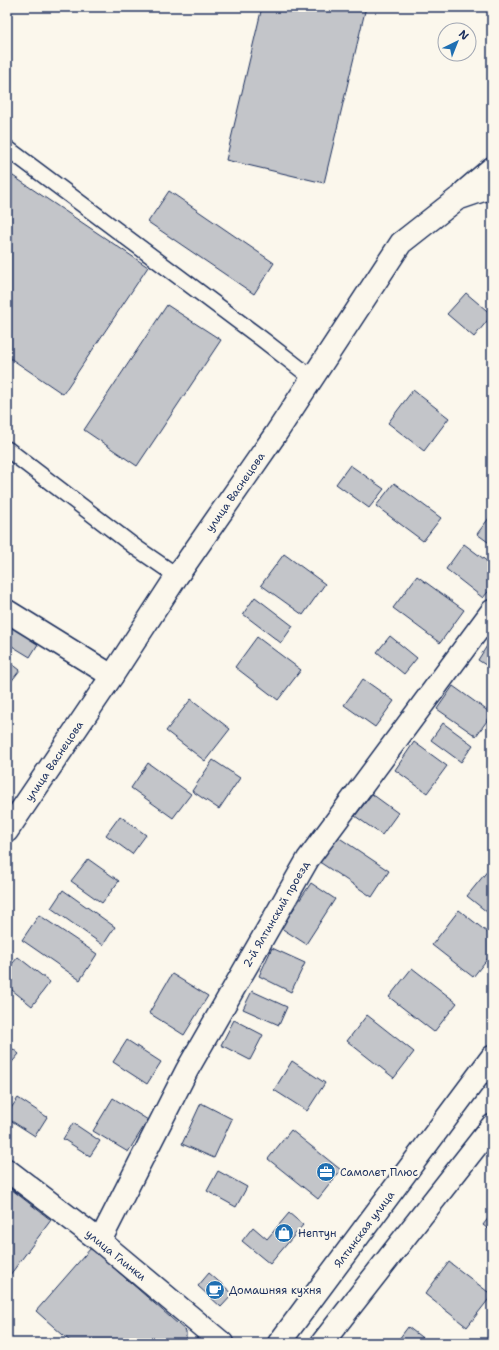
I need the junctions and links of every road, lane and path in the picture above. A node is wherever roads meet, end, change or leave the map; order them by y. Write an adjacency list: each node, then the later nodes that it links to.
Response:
1 (7, 148): 5 (lane)
2 (492, 168): 4 (street)
3 (492, 187): 4 (street, улица Васнецова)
4 (456, 198): 5 (street, улица Васнецова)
5 (312, 378): 7 (street, улица Васнецова)
6 (7, 449): 7 (lane)
7 (177, 576): 10 (street, улица Васнецова)
8 (7, 611): 10 (street)
9 (492, 611): 15 (street, 2-й Ялтинский проезд)
10 (112, 676): 11 (street, улица Васнецова)
11 (7, 831)
12 (492, 1057): 17 (street, Ялтинская улица)
13 (492, 1126): 18 (street)
14 (7, 1170): 15 (street, улица Глинки)
15 (100, 1241): 16 (street, улица Глинки)
16 (222, 1343)
17 (279, 1343)
18 (322, 1343)

